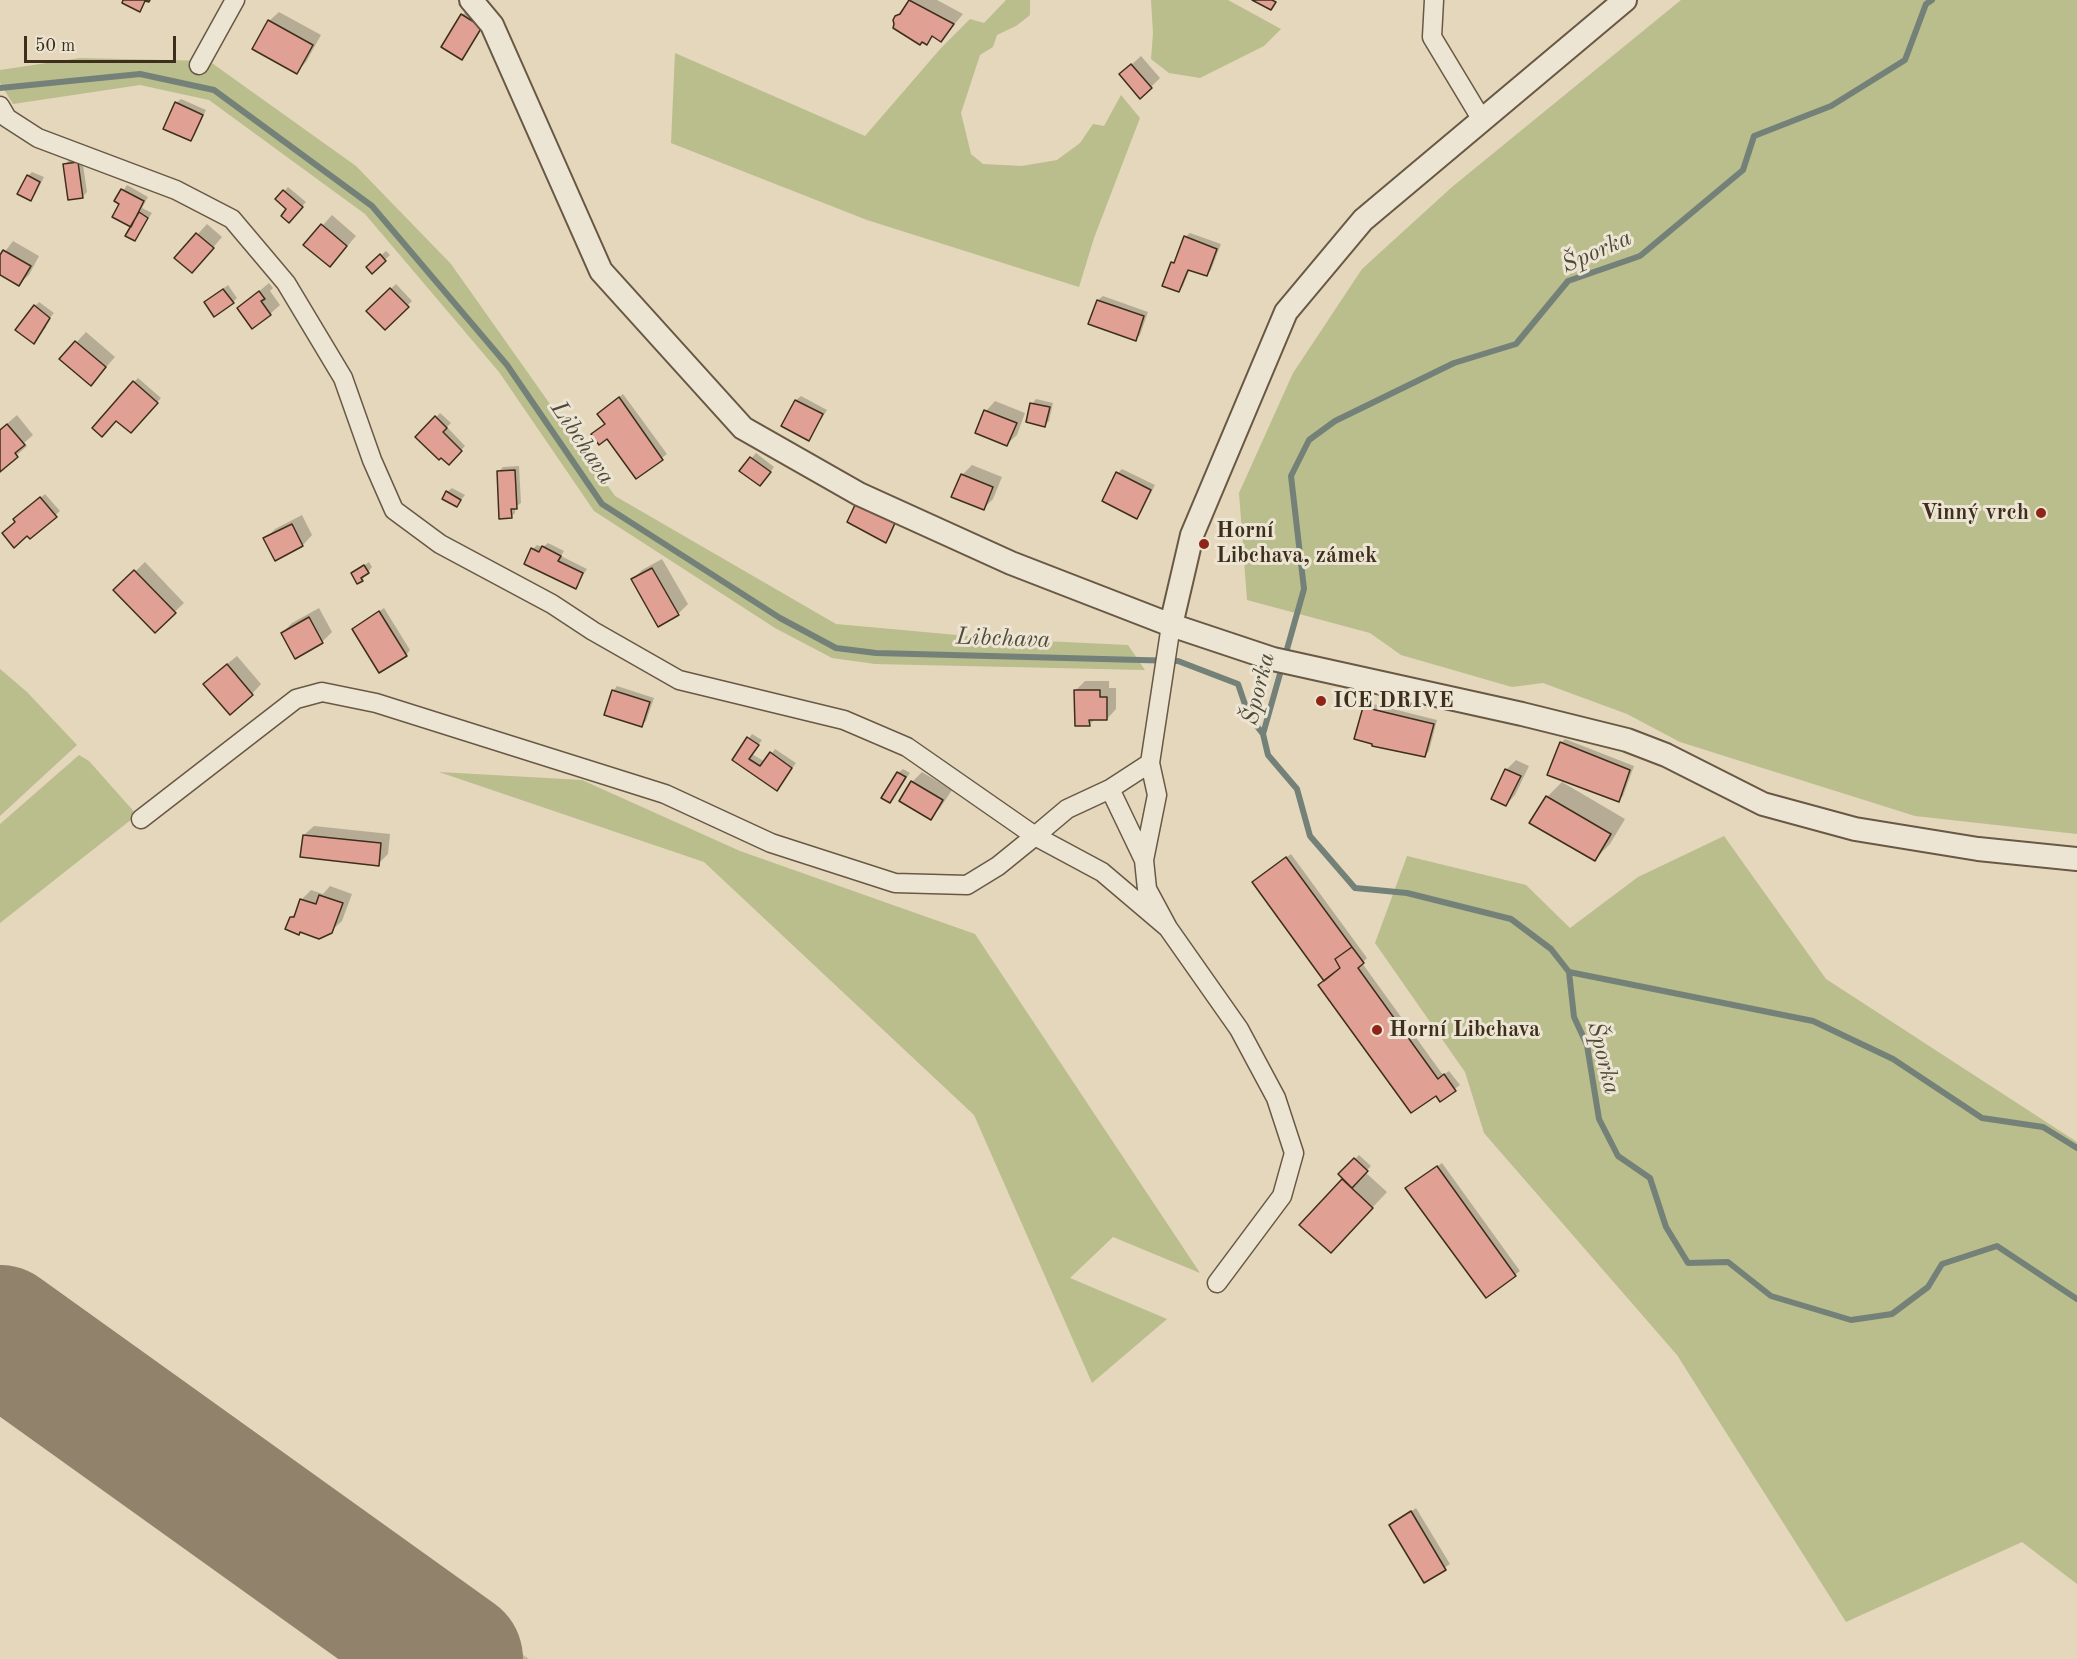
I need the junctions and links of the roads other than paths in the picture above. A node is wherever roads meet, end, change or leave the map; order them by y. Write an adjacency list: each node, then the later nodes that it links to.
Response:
1 (235, 0): 5 (street)
2 (471, 0): 8 (street)
3 (1434, 0): 7 (street)
4 (1625, 0): 7 (street)
5 (199, 65)
6 (0, 106): 12 (street)
7 (1482, 120): 8 (street)
8 (1171, 625): 9 (street); 13 (street)
9 (1150, 763): 10 (street); 14 (street)
10 (1110, 789): 12 (street); 14 (street)
11 (141, 819): 12 (street)
12 (1035, 836): 15 (street)
13 (2077, 859)
14 (1144, 860): 15 (street)
15 (1168, 928): 16 (street)
16 (1217, 1283)

